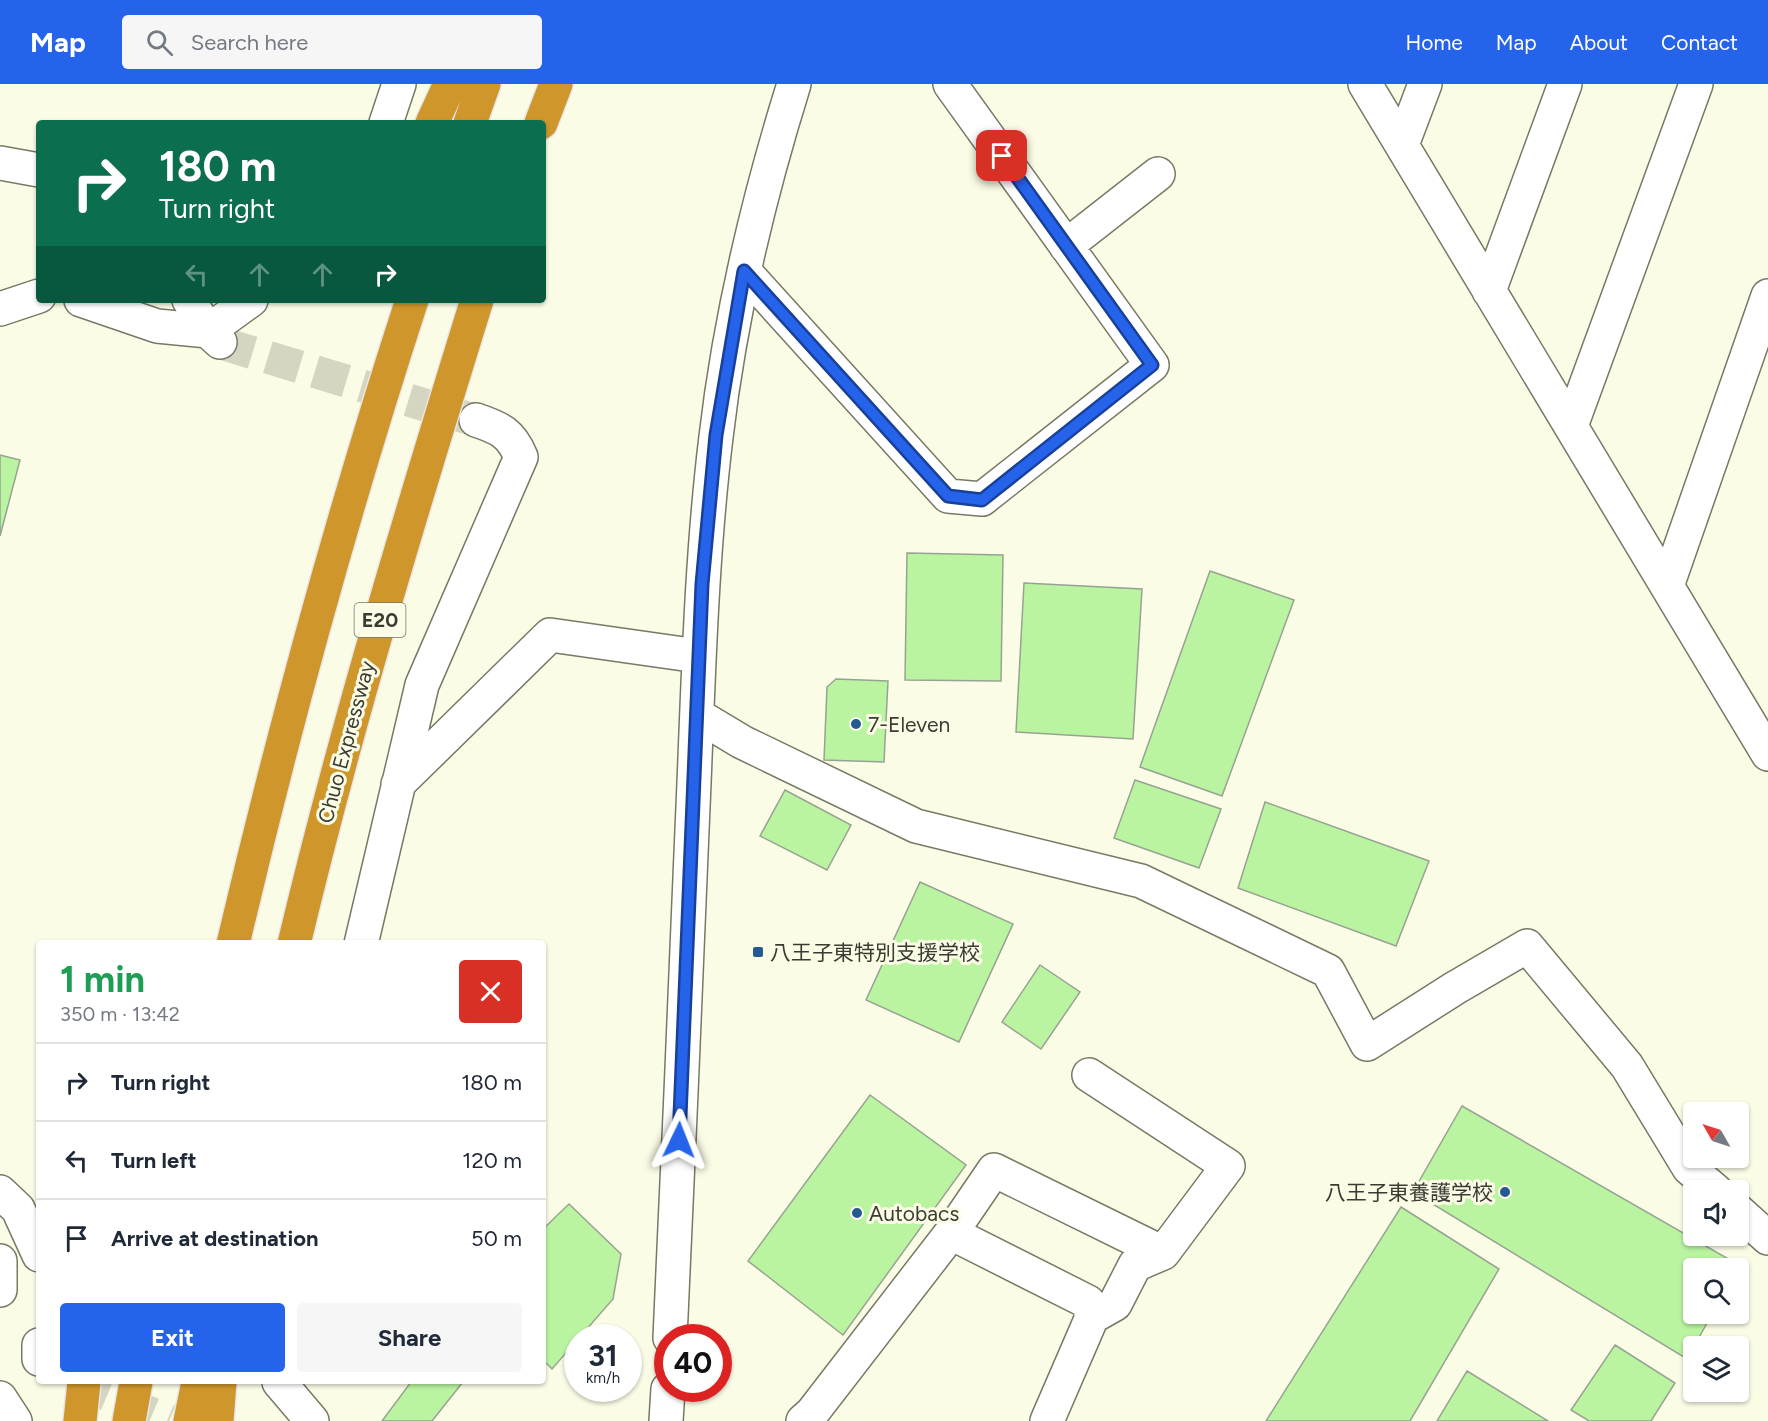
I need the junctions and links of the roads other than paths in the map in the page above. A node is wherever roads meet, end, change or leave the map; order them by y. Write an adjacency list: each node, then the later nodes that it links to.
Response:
1 (399, 84): 11 (street)
2 (450, 84): 12 (highway)
3 (484, 84): 13 (highway)
4 (556, 84): 14 (highway)
5 (794, 84): 20 (street)
6 (950, 84): 19 (street)
7 (1365, 84): 15 (street)
8 (1425, 84): 15 (street)
9 (1565, 84): 21 (street)
10 (1696, 84): 32 (street)
11 (387, 120)
12 (433, 120)
13 (471, 120)
14 (542, 120)
15 (1402, 145): 21 (street)
16 (0, 163): 17 (street)
17 (36, 169)
18 (1158, 174): 19 (street)
19 (1066, 246): 20 (street)
20 (744, 271): 34 (street)
21 (1489, 291): 32 (street)
22 (1768, 296): 33 (street)
23 (36, 297): 29 (street)
24 (90, 303): 30 (street)
25 (191, 303): 30 (street)
26 (248, 303): 30 (street)
27 (411, 303): 39 (highway)
28 (476, 303): 40 (highway, Chuo Expressway / E20)
29 (0, 309)
30 (214, 337)
31 (476, 420): 38 (street)
32 (1571, 426): 33 (street)
33 (1667, 586): 37 (street)
34 (699, 656): 36 (street); 38 (street)
35 (1768, 707): 37 (street)
36 (697, 715): 43 (street); 53 (street)
37 (1763, 746)
38 (398, 784): 41 (street)
39 (233, 940)
40 (295, 940)
41 (362, 940)
42 (1089, 1075): 49 (street)
43 (1703, 1180)
44 (0, 1192): 48 (street)
45 (1749, 1221): 47 (street)
46 (951, 1233): 49 (street); 52 (street); 61 (street)
47 (1768, 1238)
48 (36, 1248)
49 (1163, 1253): 52 (street)
50 (0, 1261): 51 (street)
51 (0, 1290)
52 (1092, 1317): 69 (street)
53 (671, 1324)
54 (84, 1384): 63 (highway)
55 (136, 1384): 64 (highway)
56 (198, 1384): 65 (highway)
57 (220, 1384): 66 (highway)
58 (281, 1384): 67 (street)
59 (0, 1398): 62 (street)
60 (667, 1402): 68 (street)
61 (813, 1418)
62 (15, 1421)
63 (80, 1421)
64 (129, 1421)
65 (190, 1421)
66 (217, 1421)
67 (312, 1421)
68 (666, 1421)
69 (1047, 1421)

